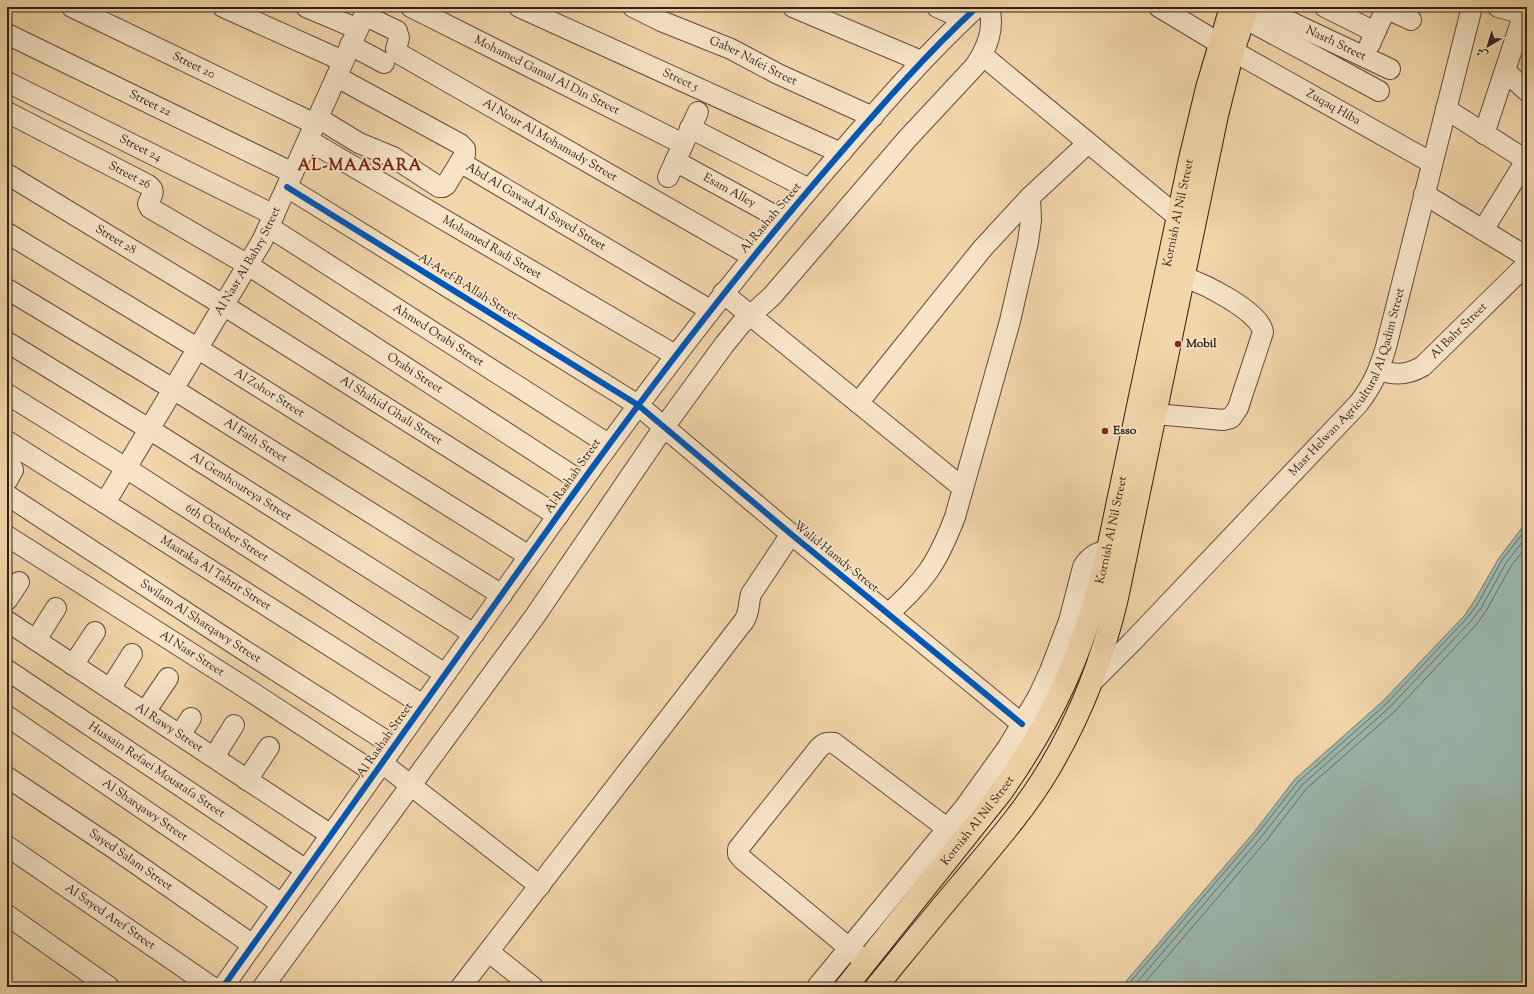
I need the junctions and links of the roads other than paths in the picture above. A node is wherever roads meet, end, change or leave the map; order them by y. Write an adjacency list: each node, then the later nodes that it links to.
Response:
1 (72, 7): 35 (street, Street 20)
2 (224, 7): 21 (street)
3 (306, 7): 21 (street)
4 (411, 7): 38 (street, Mohamed Gamal Al Din Street)
5 (519, 7): 39 (street, Street 5)
6 (633, 7): 34 (street, Gaber Nafei Street)
7 (793, 7): 25 (street)
8 (936, 7): 17 (street)
9 (989, 7): 23 (street)
10 (1158, 7): 22 (street, Zuqaq Hiba)
11 (1325, 7): 19 (street)
12 (1472, 7): 32 (street, Masr Helwan Agricultural Al Qadim Street)
13 (1498, 7): 16 (street)
14 (1384, 8): 18 (street); 19 (street)
15 (1246, 10): 22 (highway, Kornish Al Nil Street); 24 (street, Nasrh Street); 30 (street)
16 (1525, 10): 28 (street)
17 (971, 13): 25 (street, Al Rashah Street)
18 (1411, 20)
19 (1375, 32): 24 (street)
20 (7, 34): 44 (street, Street 22)
21 (353, 39): 26 (street); 35 (street, Al Nasr Al Bahry Street); 41 (street, Abd Al Gawad Al Sayed Street); 53 (street, Al Nour Al Mohamady Street)
22 (1226, 47): 42 (street, Zuqaq Hiba); 48 (highway, Kornish Al Nil Street); 57 (highway, Kornish Al Nil Street)
23 (982, 55): 37 (street); 62 (street)
24 (1364, 56): 27 (street, Nasrh Street)
25 (921, 62): 34 (street, Al Rashah Street)
26 (384, 63)
27 (1390, 69)
28 (1506, 72): 31 (street); 36 (street)
29 (7, 82): 50 (street, Street 24)
30 (1380, 91)
31 (1527, 91)
32 (1446, 109): 36 (street); 42 (street, Masr Helwan Agricultural Al Qadim Street)
33 (7, 112): 56 (street, Street 26)
34 (873, 117): 39 (street, Al Rashah Street)
35 (314, 128): 41 (street); 44 (street, Al Nasr Al Bahry Street); 65 (street, Mohamed Radi Street)
36 (1484, 134): 40 (street)
37 (1088, 143): 47 (street); 48 (street)
38 (683, 144): 45 (street); 49 (street, Esam Alley)
39 (841, 153): 45 (street, Al Rashah Street)
40 (1527, 160): 51 (street)
41 (460, 162): 61 (street, Abd Al Gawad Al Sayed Street)
42 (1432, 163): 46 (street, Masr Helwan Agricultural Al Qadim Street)
43 (7, 174): 60 (street, Street 28)
44 (290, 180): 50 (street, Al Nasr Al Bahry Street); 70 (street, Al Aref B Allah Street)
45 (809, 189): 49 (street, Al Rashah Street)
46 (1424, 194): 51 (street); 66 (street, Masr Helwan Agricultural Al Qadim Street)
47 (1030, 197): 69 (street); 80 (street)
48 (1178, 217): 57 (highway, Kornish Al Nil Street)
49 (783, 220): 53 (street, Al Rashah Street)
50 (271, 221): 56 (street, Al Nasr Al Bahry Street); 75 (street, Ahmed Orabi Street)
51 (1483, 230): 54 (street)
52 (7, 233): 64 (street, Al Zohor Street)
53 (753, 257): 59 (street, Al Rashah Street)
54 (1527, 257)
55 (1527, 264): 66 (street, Al Bahr Street)
56 (248, 265): 60 (street, Al Nasr Al Bahry Street); 79 (street, Orabi Street)
57 (1175, 275): 71 (highway, Kornish Al Nil Street); 71 (street); 86 (highway, Kornish Al Nil Street)
58 (7, 289): 67 (street, Al Fath Street)
59 (723, 293): 61 (street, Al Rashah Street); 62 (street)
60 (223, 305): 64 (street, Al Nasr Al Bahry Street); 83 (street, Al Shahid Ghali Street)
61 (710, 310): 65 (street, Al Rashah Street)
62 (750, 315): 69 (street); 72 (street)
63 (7, 342): 73 (street, Al Gemhoureya Street)
64 (197, 348): 67 (street, Al Nasr Al Bahry Street); 87 (street, Al Zohor Street)
65 (675, 355): 70 (street, Al Rashah Street)
66 (1380, 370): 102 (street, Masr Helwan Agricultural Al Qadim Street)
67 (173, 389): 73 (street, Al Nasr Al Bahry Street); 89 (street, Al Fath Street)
68 (7, 394): 77 (street, 6th October Street)
69 (858, 403): 80 (street)
70 (638, 405): 72 (street, Walid Hamdy Street); 75 (street, Al Rashah Street)
71 (1155, 414): 102 (highway, Kornish Al Nil Street)
72 (664, 427): 84 (street, Walid Hamdy Street); 117 (street)
73 (149, 429): 77 (street, Al Nasr Al Bahry Street); 95 (street, Al Gemhoureya Street)
74 (7, 441): 82 (street, Maaraka Al Tahrir Street)
75 (608, 444): 79 (street, Al Rashah Street)
76 (7, 464): 78 (street)
77 (126, 468): 82 (street, Al Nasr Al Bahry Street); 100 (street, 6th October Street)
78 (7, 481)
79 (582, 482): 83 (street, Al Rashah Street)
80 (963, 488): 92 (street)
81 (7, 495): 111 (street, Swilam Al Sharqawy Street)
82 (105, 503): 104 (street, Maaraka Al Tahrir Street)
83 (558, 516): 87 (street, Al Rashah Street)
84 (791, 534): 92 (street, Walid Hamdy Street); 122 (street)
85 (7, 536): 114 (street, Al Nasr Street)
86 (1107, 551): 108 (street); 128 (highway, Kornish Al Nil Street)
87 (529, 556): 89 (street, Al Rashah Street)
88 (19, 582): 90 (street)
89 (502, 594): 95 (street, Al Rashah Street)
90 (7, 600)
91 (56, 608): 96 (street)
92 (888, 614): 108 (street, Walid Hamdy Street)
93 (7, 621): 96 (street, Al Rawy Street)
94 (95, 632): 98 (street)
95 (474, 634): 100 (street, Al Rashah Street)
96 (36, 640): 98 (street, Al Rawy Street)
97 (132, 654): 103 (street)
98 (74, 665): 103 (street, Al Rawy Street)
99 (7, 670): 121 (street, Hussain Refaei Moustafa Street)
100 (446, 674): 104 (street, Al Rashah Street)
101 (168, 678): 105 (street)
102 (1091, 683): 137 (highway, Kornish Al Nil Street)
103 (110, 689): 105 (street, Al Rawy Street)
104 (423, 705): 111 (street, Al Rashah Street)
105 (145, 712): 110 (street, Al Rawy Street)
106 (7, 716): 123 (street, Al Sharqawy Street)
107 (192, 718): 110 (street)
108 (1022, 724): 118 (street)
109 (234, 725): 113 (street)
110 (180, 735): 113 (street, Al Rawy Street)
111 (394, 746): 114 (street, Al Rashah Street)
112 (269, 747): 116 (street)
113 (214, 757): 116 (street, Al Rawy Street)
114 (378, 768): 117 (street, Al Nasr Street); 119 (street, Al Rashah Street)
115 (7, 776): 125 (street, Sayed Salam Street)
116 (248, 780): 119 (street, Al Rawy Street)
117 (411, 786): 122 (street, Al Nasr Street); 132 (street)
118 (948, 828): 126 (street); 126 (street)
119 (331, 835): 121 (street, Al Rashah Street)
120 (7, 846): 130 (street, Al Sayed Aref Street)
121 (306, 870): 123 (street, Al Rashah Street)
122 (540, 886): 127 (street)
123 (282, 904): 125 (street, Al Rashah Street)
124 (7, 915): 129 (street)
125 (253, 945): 131 (street, Al Rashah Street)
126 (849, 948): 128 (street); 135 (street)
127 (489, 952): 133 (street); 134 (street)
128 (866, 962): 136 (highway, Kornish Al Nil Street)
129 (109, 987)
130 (212, 987)
131 (223, 987)
132 (263, 987)
133 (461, 987)
134 (533, 987)
135 (817, 987)
136 (846, 987)
137 (876, 987)

